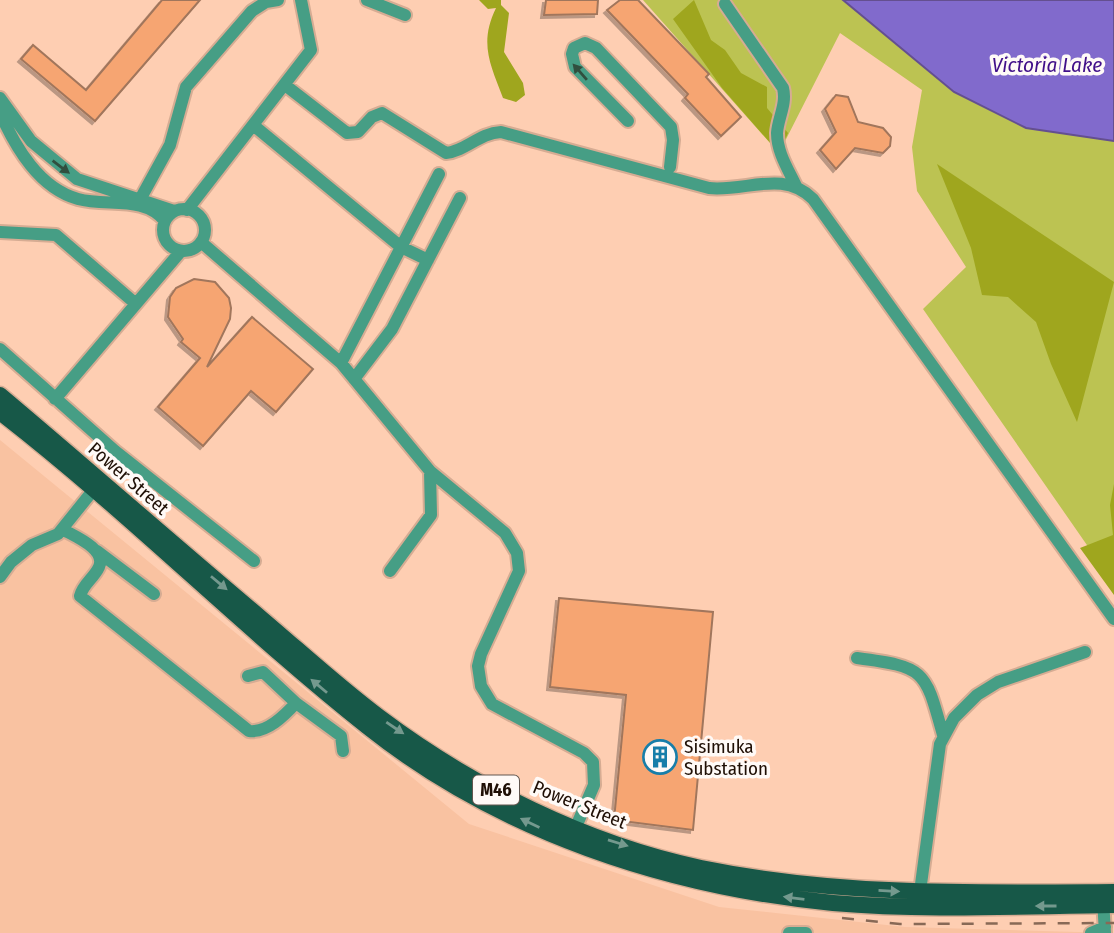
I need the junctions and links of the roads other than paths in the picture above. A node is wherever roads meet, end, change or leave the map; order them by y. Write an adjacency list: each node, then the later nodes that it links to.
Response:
1 (278, 0): 17 (street)
2 (301, 0): 6 (street)
3 (367, 0): 5 (street)
4 (725, 4): 15 (street)
5 (405, 15)
6 (285, 85): 10 (street); 15 (street)
7 (0, 98): 11 (street)
8 (0, 113): 12 (street)
9 (628, 121): 13 (street, one-way to 13)
10 (253, 125): 18 (street); 21 (street)
11 (42, 152): 12 (street); 17 (street, one-way to 17)
12 (31, 166): 17 (street)
13 (670, 167)
14 (439, 174): 21 (street)
15 (796, 186): 39 (street)
16 (460, 198): 23 (street)
17 (139, 201): 18 (street)
18 (176, 214): 20 (street); 22 (street)
19 (0, 232): 24 (street)
20 (201, 242): 22 (street); 26 (street)
21 (401, 247): 23 (street); 26 (street)
22 (181, 251): 24 (street)
23 (428, 260): 27 (street)
24 (136, 304): 29 (street)
25 (0, 349): 29 (street)
26 (341, 363): 27 (street)
27 (354, 379): 31 (street)
28 (0, 395): 32 (main road, Power Street / M46)
29 (55, 399): 35 (street)
30 (0, 415): 32 (main road, Power Street / M46)
31 (430, 471): 36 (street); 47 (street)
32 (97, 486): 33 (street); 46 (main road, Power Street / M46)
33 (62, 529): 34 (street); 37 (street)
34 (97, 551): 38 (street); 43 (street)
35 (254, 561)
36 (390, 571)
37 (0, 577)
38 (154, 594)
39 (1114, 619)
40 (1085, 652): 44 (street)
41 (857, 658): 44 (street)
42 (248, 676): 43 (street)
43 (296, 703): 45 (street)
44 (943, 736): 51 (street)
45 (343, 751)
46 (452, 774): 47 (main road, Power Street / M46); 48 (main road, Power Street / M46, one-way to 46)
47 (575, 827): 48 (street); 49 (main road, Power Street / M46, one-way to 49)
48 (569, 842): 49 (main road, Power Street / M46, one-way to 48)
49 (837, 896): 51 (main road, Power Street / M46)
50 (1109, 898): 51 (main road, Power Street / M46); 52 (street)
51 (919, 900)
52 (1105, 930): 55 (street)
53 (789, 933): 54 (street)
54 (806, 933)
55 (1091, 933)

